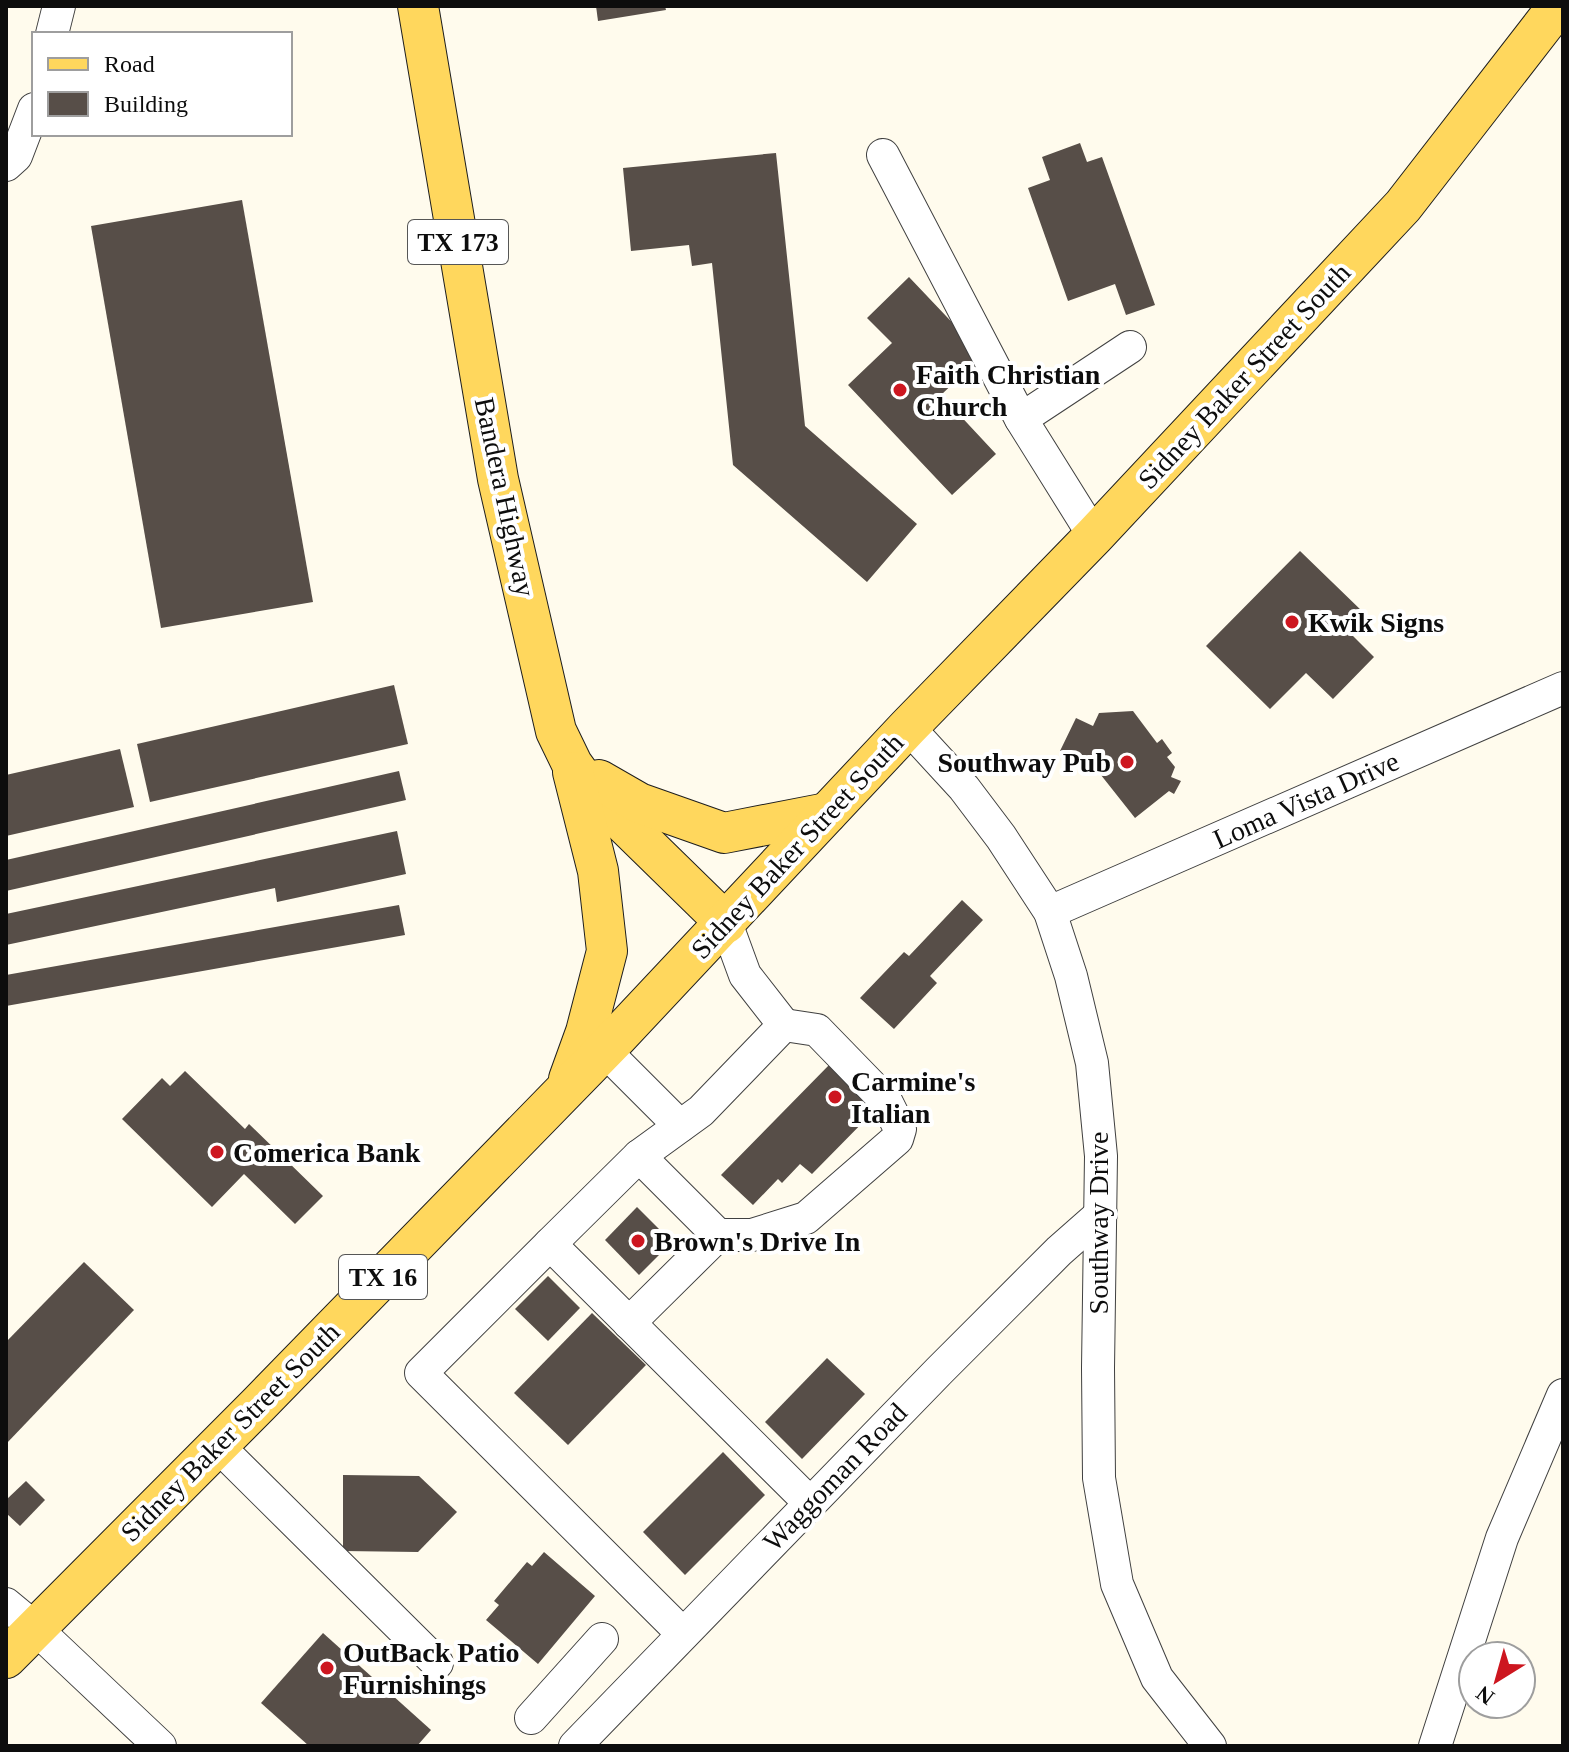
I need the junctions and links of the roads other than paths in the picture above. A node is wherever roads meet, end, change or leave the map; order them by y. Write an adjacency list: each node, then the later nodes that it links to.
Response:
1 (59, 6): 4 (street)
2 (418, 6): 13 (main road, Bandera Highway / TX 173)
3 (1558, 6): 10 (main road, Sidney Baker Street South)
4 (52, 32)
5 (32, 114): 7 (street)
6 (883, 155): 9 (street)
7 (6, 165)
8 (1130, 347): 9 (street)
9 (1021, 419): 10 (street)
10 (1094, 536): 12 (main road, Sidney Baker Street South)
11 (1563, 688): 15 (street, Loma Vista Drive)
12 (908, 727): 14 (main road, Sidney Baker Street South); 15 (street, Southway Drive)
13 (572, 764): 14 (main road); 16 (main road, Bandera Highway / TX 173); 18 (main road)
14 (827, 813): 16 (main road, Sidney Baker Street South)
15 (1050, 912): 21 (street, Southway Drive)
16 (726, 923): 17 (street); 18 (main road, Sidney Baker Street South)
17 (784, 1025): 19 (street); 22 (street)
18 (595, 1041): 19 (street); 26 (main road, Sidney Baker Street South / TX 16)
19 (680, 1126): 20 (street)
20 (639, 1156): 22 (street); 23 (street)
21 (1101, 1214): 27 (street, Waggoman Road); 36 (street, Southway Drive)
22 (718, 1235): 24 (street)
23 (550, 1244): 24 (street); 29 (street)
24 (629, 1323): 27 (street)
25 (1563, 1395): 37 (street)
26 (218, 1446): 28 (main road, Sidney Baker Street South / TX 16); 32 (street)
27 (810, 1503): 29 (street, Waggoman Road)
28 (20, 1616): 31 (main road, Sidney Baker Street South / TX 16); 34 (street)
29 (683, 1634): 35 (street, Waggoman Road)
30 (602, 1639): 33 (street)
31 (6, 1658)
32 (437, 1663)
33 (531, 1718)
34 (160, 1746)
35 (575, 1746)
36 (1210, 1746)
37 (1435, 1746)

